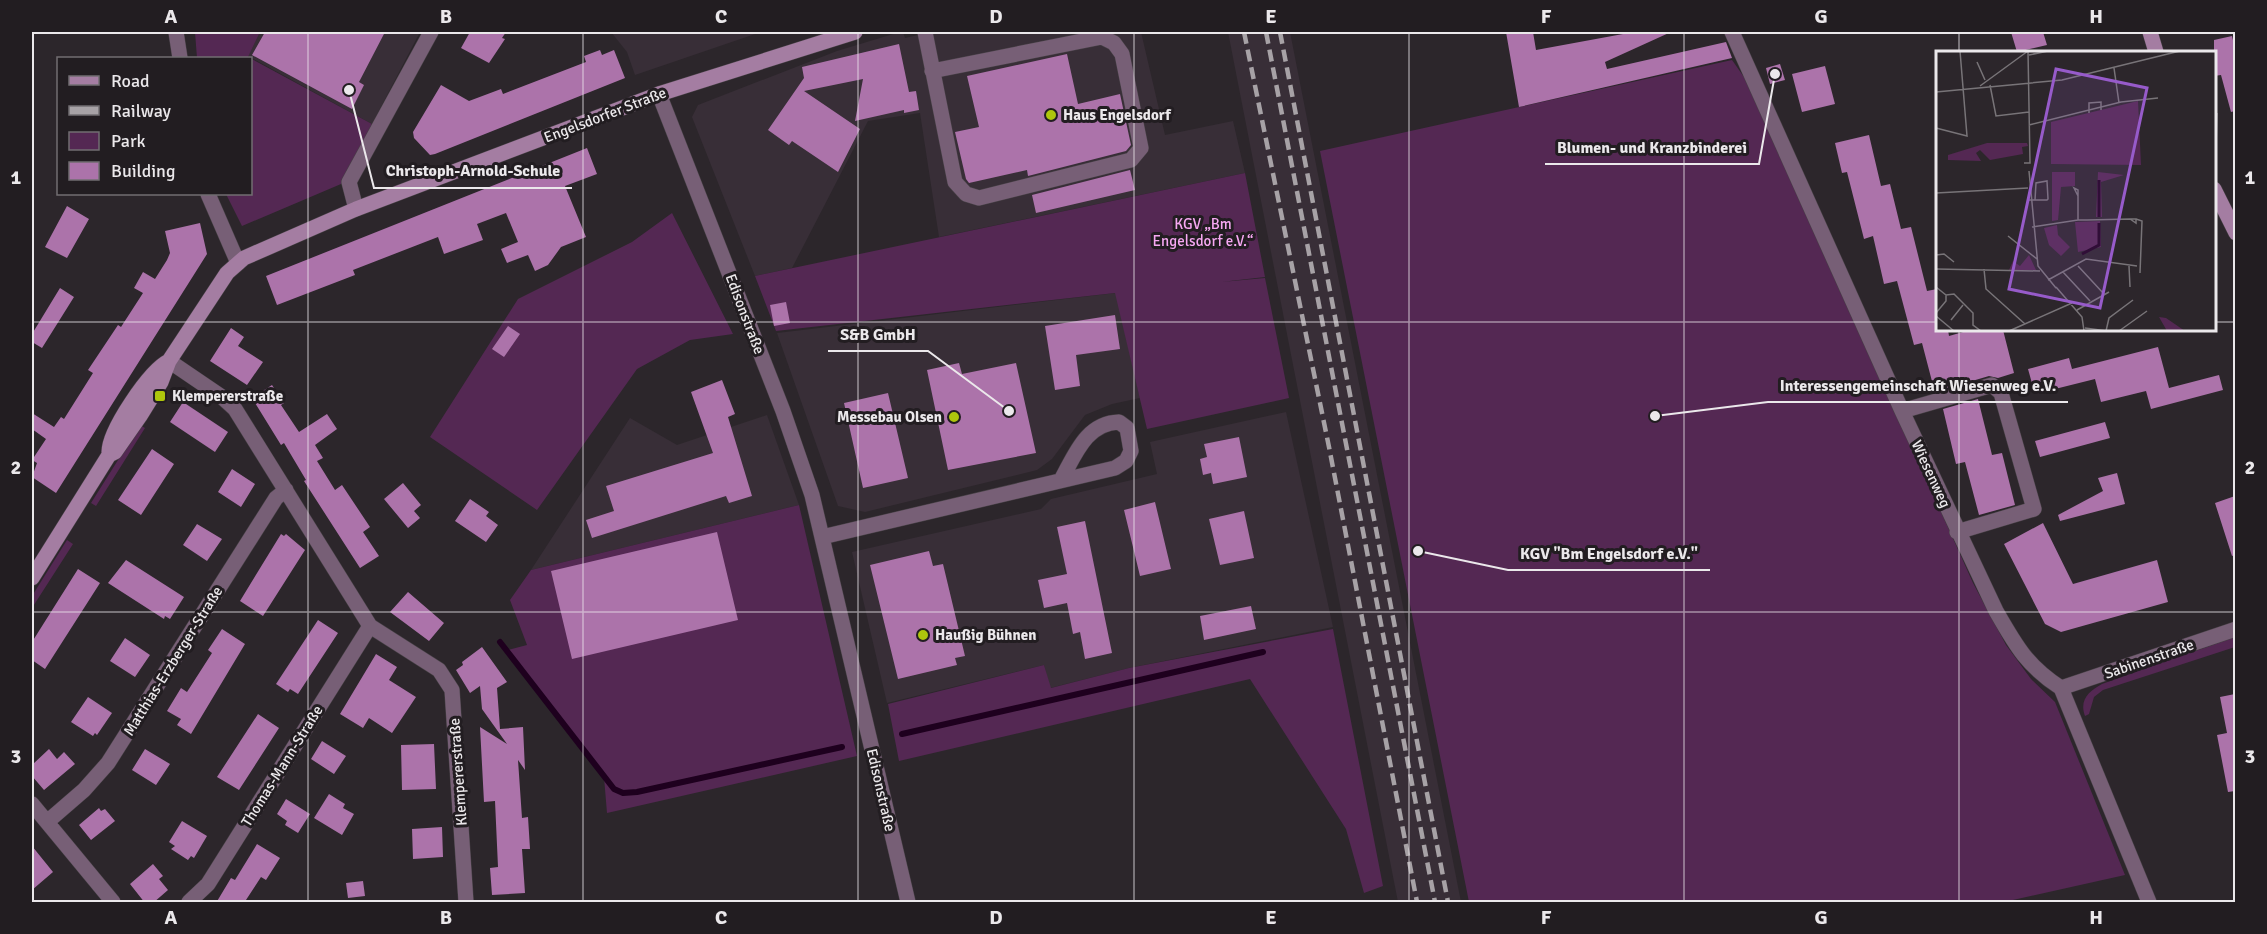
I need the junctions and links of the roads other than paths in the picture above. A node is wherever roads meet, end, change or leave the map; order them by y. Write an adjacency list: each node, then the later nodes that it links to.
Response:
1 (176, 32): 8 (street)
2 (431, 32): 13 (street)
3 (855, 32): 10 (street, Engelsdorfer Straße)
4 (925, 32): 9 (street)
5 (1732, 32): 17 (street, Wiesenweg)
6 (2150, 32): 7 (street)
7 (2156, 51)
8 (180, 57)
9 (932, 71): 9 (street)
10 (659, 94): 13 (street, Engelsdorfer Straße); 21 (street, Edisonstraße)
11 (2216, 193): 14 (street)
12 (208, 195): 15 (street)
13 (357, 209): 15 (street, Engelsdorfer Straße)
14 (2235, 232)
15 (238, 263): 16 (street, Engelsdorfer Straße)
16 (169, 361): 19 (street, Klempererstraße); 22 (street, Engelsdorfer Straße)
17 (1902, 411): 20 (street, Wiesenweg); 20 (street)
18 (1061, 480): 18 (street); 21 (street)
19 (286, 490): 23 (street, Klempererstraße); 27 (street, Matthias-Erzberger-Straße)
20 (1958, 532): 25 (street, Wiesenweg)
21 (822, 537): 31 (street, Edisonstraße)
22 (32, 578)
23 (370, 626): 29 (street, Thomas-Mann-Straße); 30 (street, Klempererstraße)
24 (2235, 629): 25 (street, Sabinenstraße)
25 (2061, 688): 32 (street)
26 (32, 804): 27 (street)
27 (47, 822): 28 (street)
28 (113, 903)
29 (189, 903)
30 (466, 903)
31 (908, 903)
32 (2149, 903)

